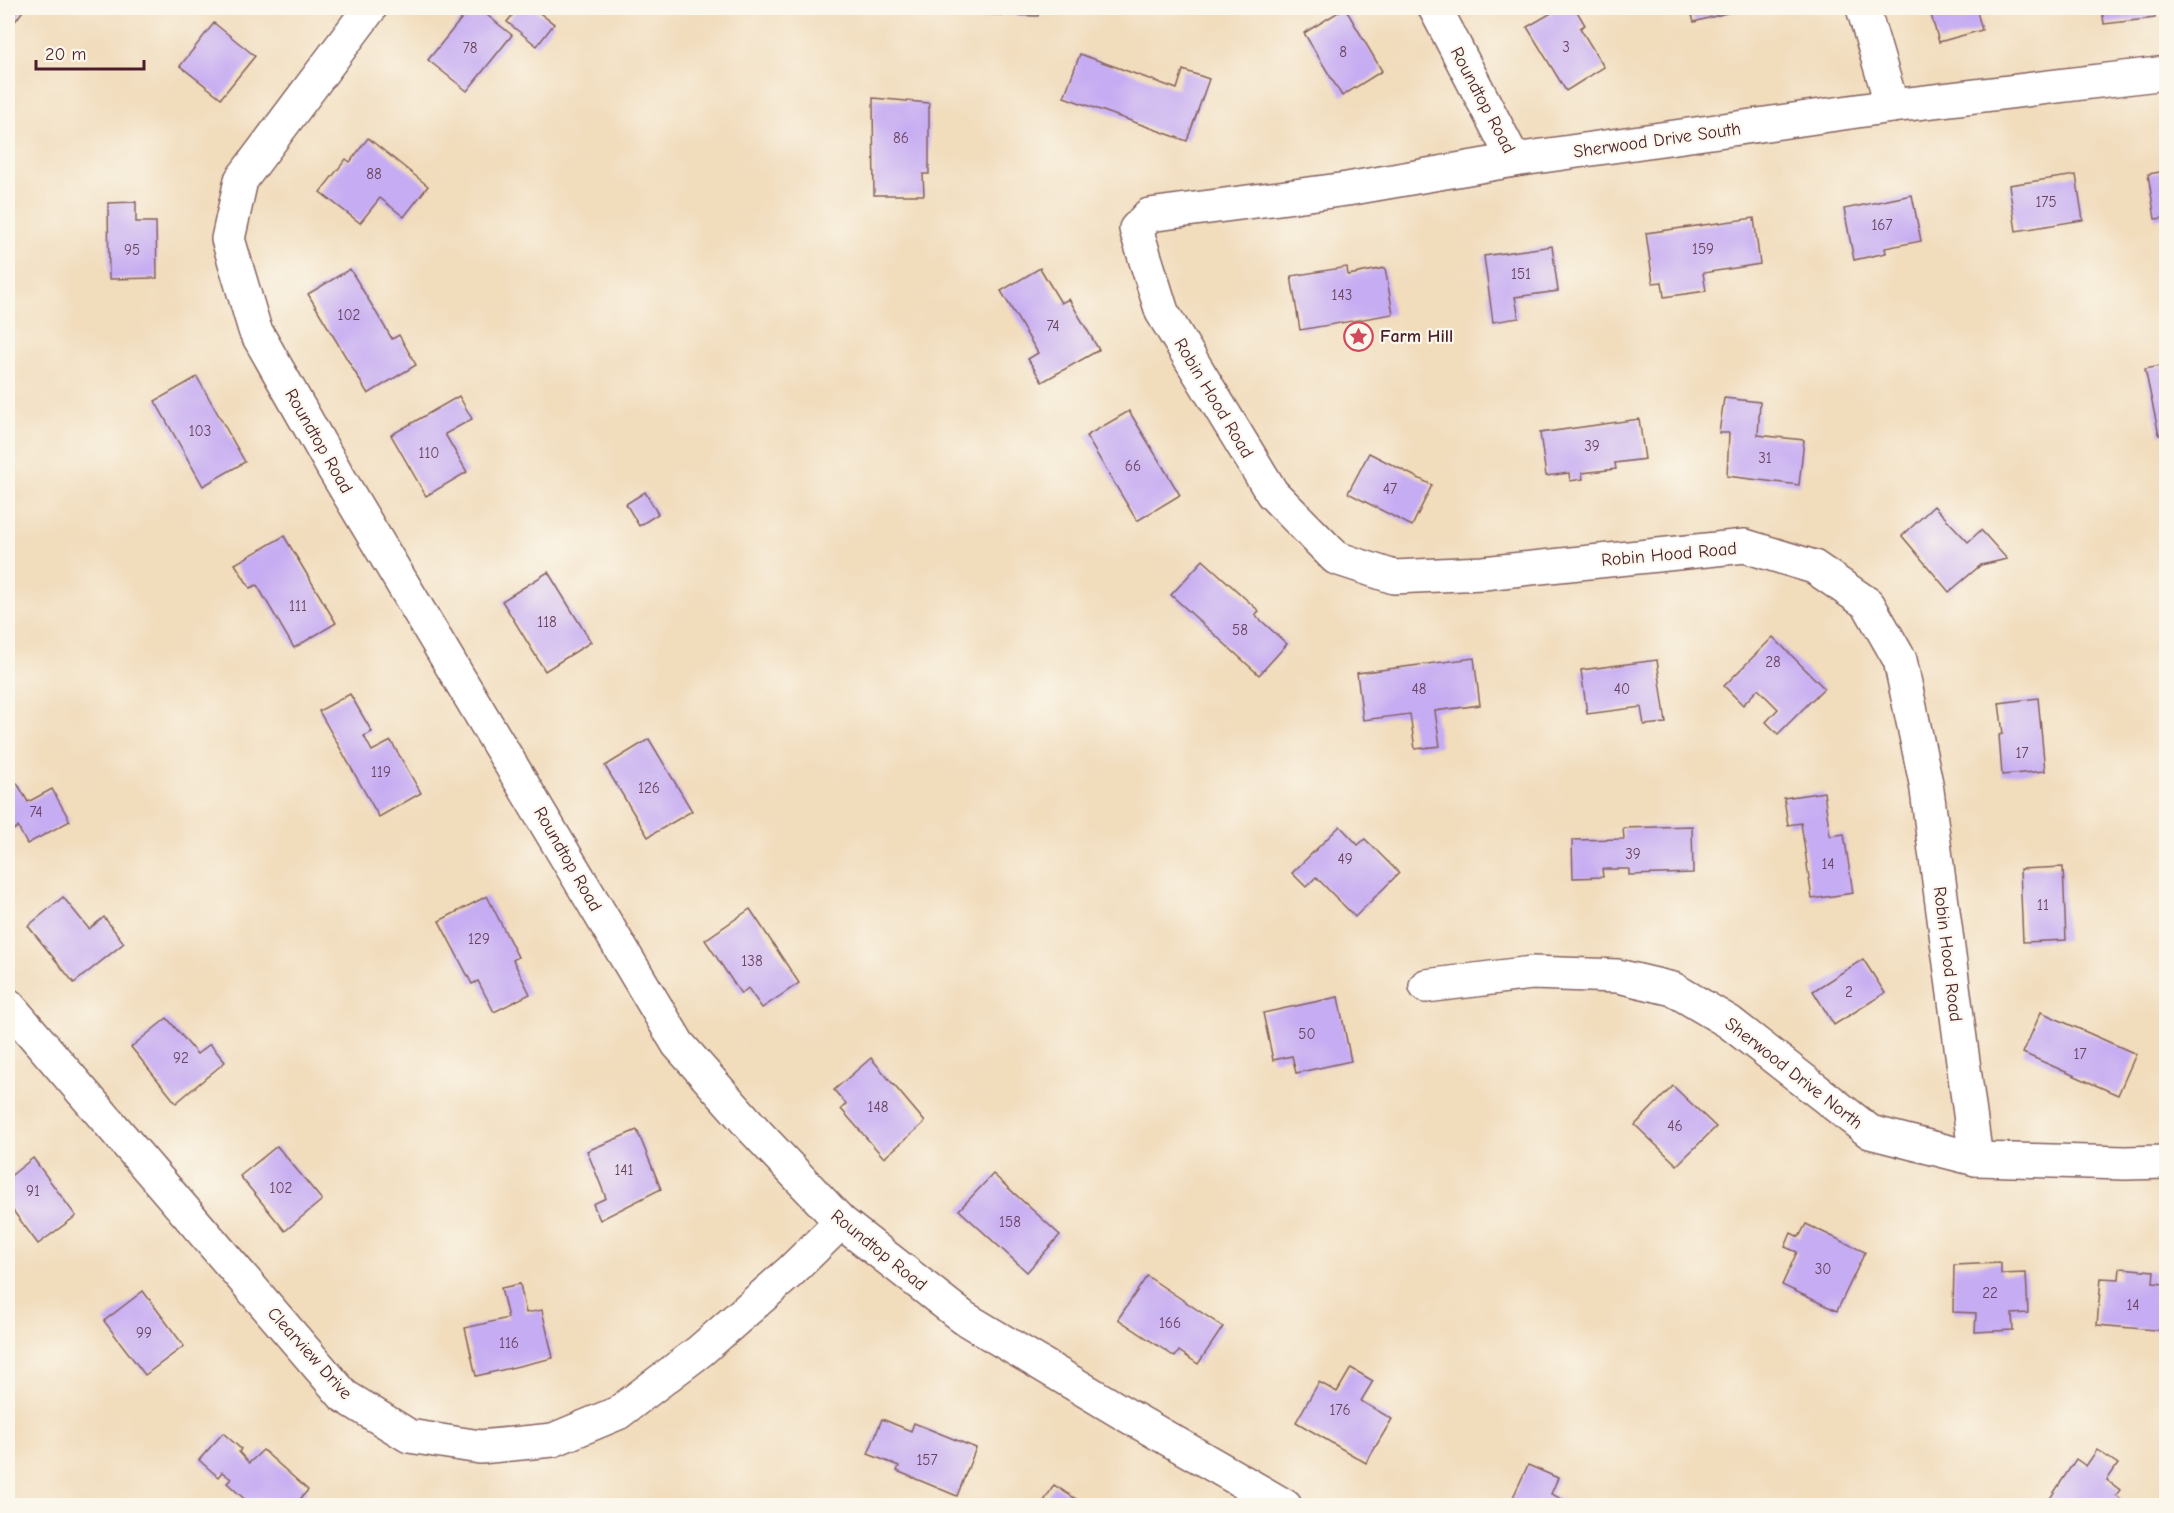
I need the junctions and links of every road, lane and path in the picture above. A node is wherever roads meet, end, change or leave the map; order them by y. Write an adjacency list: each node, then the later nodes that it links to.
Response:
1 (370, 8): 12 (street, Roundtop Road)
2 (1435, 8): 6 (street, Roundtop Road)
3 (1863, 8): 5 (street)
4 (2166, 73): 5 (street, Sherwood Drive South)
5 (1892, 106): 6 (street, Sherwood Drive South)
6 (1514, 160): 7 (street, Sherwood Drive South)
7 (1149, 215): 10 (street, Robin Hood Road)
8 (1426, 986): 10 (street, Sherwood Drive North)
9 (8, 1005): 12 (street, Clearview Drive)
10 (1976, 1159): 11 (street, Sherwood Drive North)
11 (2166, 1162)
12 (841, 1222): 13 (street, Roundtop Road)
13 (1286, 1506)

